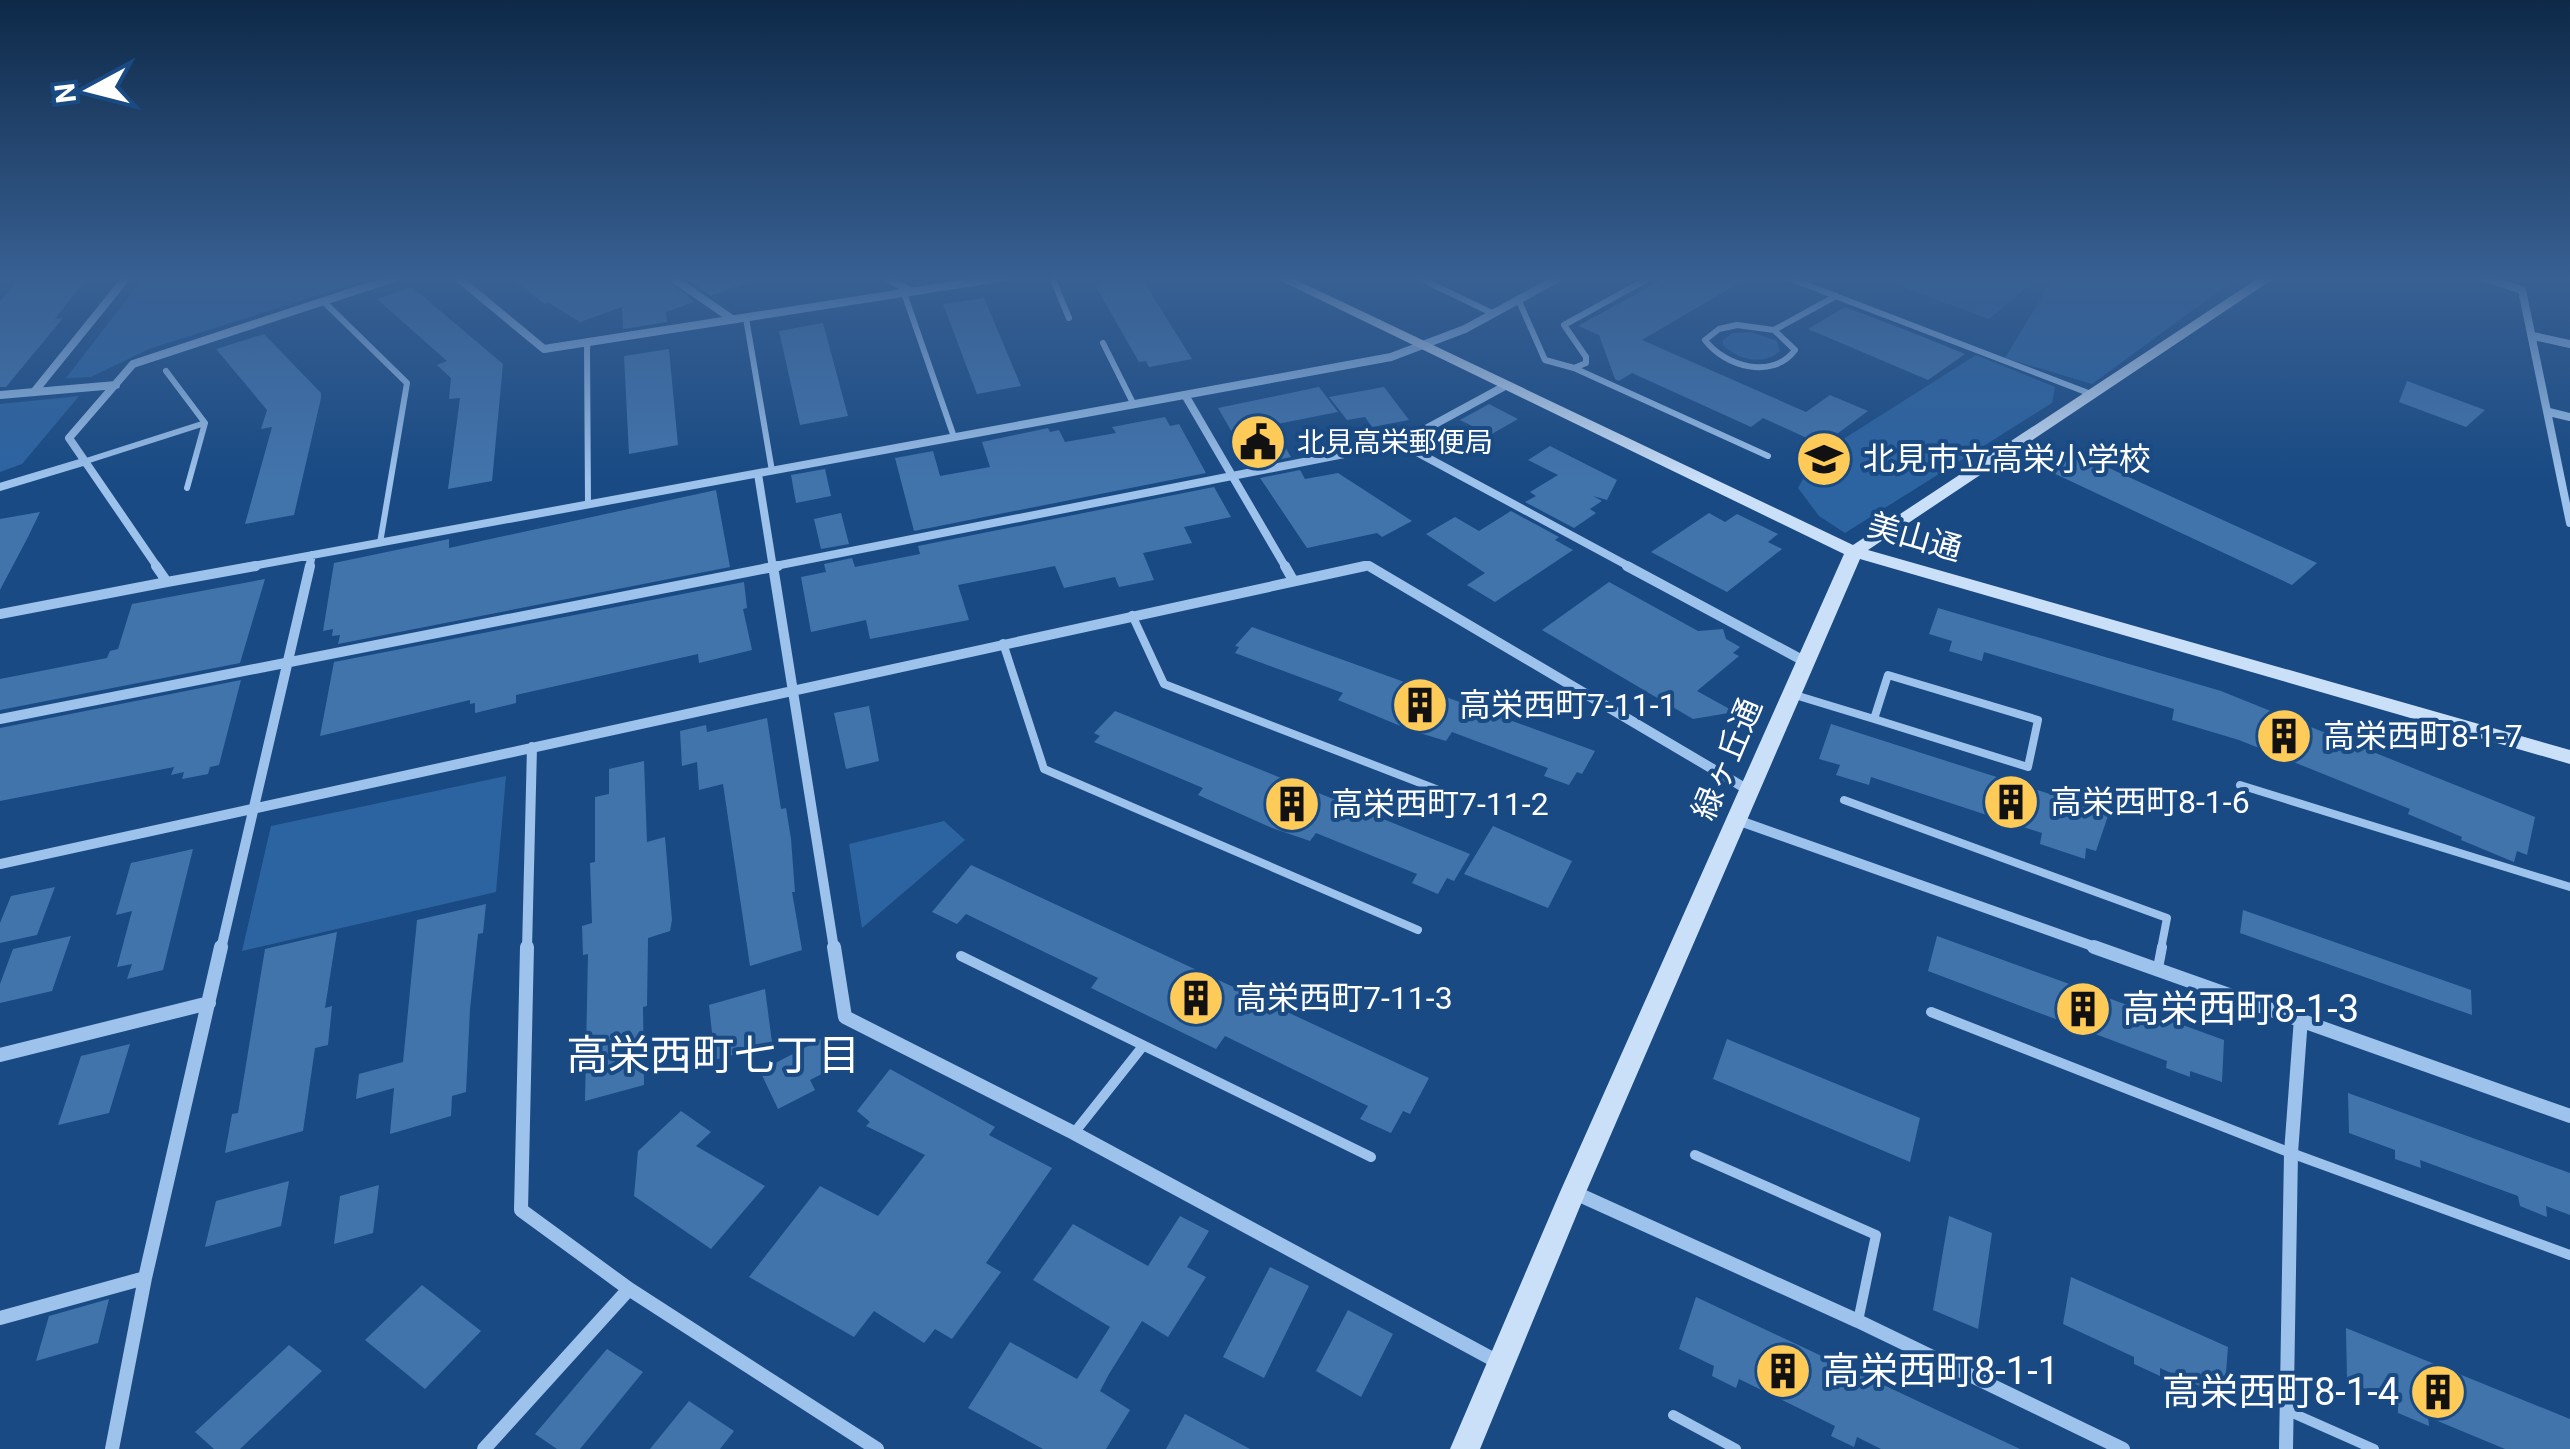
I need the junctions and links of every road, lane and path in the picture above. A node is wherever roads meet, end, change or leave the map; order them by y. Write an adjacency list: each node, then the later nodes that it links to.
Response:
1 (72, 345): 24 (street)
2 (190, 345): 22 (street)
3 (368, 345): 42 (lane)
4 (539, 345): 5 (street)
5 (575, 345)
6 (587, 345): 40 (lane)
7 (749, 345): 36 (lane)
8 (925, 345): 32 (lane)
9 (1103, 345): 28 (lane)
10 (1418, 345): 19 (street, 美山通)
11 (1424, 345): 19 (street)
12 (1537, 345): 20 (lane)
13 (1577, 345): 20 (lane)
14 (1707, 345): 15 (lane)
15 (1789, 345)
16 (1962, 345): 25 (lane)
17 (2165, 345): 25 (street)
18 (2535, 345): 29 (street)
19 (1421, 346): 23 (street, 美山通); 27 (street)
20 (1574, 368): 34 (lane)
21 (166, 371): 31 (lane)
22 (116, 385): 24 (street); 35 (street)
23 (1505, 386): 33 (street); 43 (street, 美山通)
24 (34, 392): 26 (street)
25 (2090, 394): 43 (street)
26 (0, 395)
27 (1186, 395): 28 (street); 37 (street)
28 (1134, 404): 32 (street)
29 (2549, 412): 30 (street); 41 (street)
30 (2570, 417)
31 (206, 423): 35 (lane); 39 (lane)
32 (954, 437): 36 (street)
33 (1400, 443): 37 (street); 51 (street)
34 (1768, 456)
35 (83, 462): 38 (street); 47 (street)
36 (765, 472): 40 (street); 45 (street)
37 (1233, 477): 45 (street); 46 (street)
38 (0, 487)
39 (187, 488)
40 (588, 504): 42 (street)
41 (2570, 523)
42 (380, 543): 44 (street)
43 (1854, 552): 51 (street, 緑ヶ丘通); 58 (street, 美山通)
44 (312, 555): 47 (street); 52 (street)
45 (774, 566): 52 (street); 53 (street)
46 (1292, 580): 49 (street); 61 (street)
47 (166, 582): 48 (street)
48 (0, 614)
49 (1132, 616): 50 (street); 60 (lane)
50 (1002, 643): 53 (street); 67 (lane)
51 (1804, 661): 54 (street, 緑ヶ丘通)
52 (288, 662): 55 (street); 63 (street)
53 (792, 688): 57 (street); 76 (street)
54 (1791, 694): 56 (lane); 61 (street, 緑ヶ丘通)
55 (0, 720)
56 (1874, 720): 56 (lane)
57 (532, 747): 63 (street); 83 (street)
58 (2570, 757)
59 (2240, 785): 66 (lane)
60 (1440, 790)
61 (1751, 792): 64 (street, 緑ヶ丘通)
62 (1844, 800): 69 (lane)
63 (255, 808): 65 (street); 70 (street)
64 (1736, 820): 69 (street); 80 (street, 緑ヶ丘通)
65 (0, 864)
66 (2570, 887)
67 (1418, 930)
68 (962, 956): 73 (lane)
69 (2158, 968): 72 (street)
70 (209, 1003): 74 (street); 82 (street)
71 (1931, 1012): 77 (lane)
72 (2301, 1018): 75 (street); 77 (street)
73 (1143, 1046): 76 (lane); 78 (lane)
74 (0, 1056)
75 (2570, 1116)
76 (1074, 1133): 86 (street)
77 (2291, 1153): 81 (lane); 87 (street)
78 (1370, 1156)
79 (1695, 1156): 85 (lane)
80 (1572, 1192): 85 (street); 86 (street, 緑ヶ丘通)
81 (2570, 1255)
82 (145, 1278): 84 (street); 89 (street)
83 (629, 1289): 90 (street); 91 (street)
84 (0, 1318)
85 (1858, 1321): 94 (street)
86 (1503, 1364): 92 (street, 緑ヶ丘通)
87 (2288, 1410): 95 (street); 96 (lane)
88 (1673, 1416): 93 (lane)
89 (112, 1449)
90 (484, 1449)
91 (876, 1449)
92 (1465, 1449)
93 (1736, 1449)
94 (2123, 1449)
95 (2286, 1449)
96 (2374, 1449)

